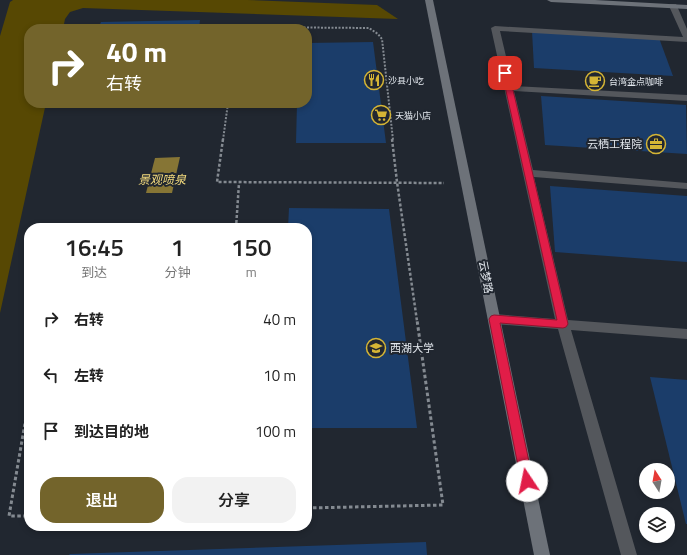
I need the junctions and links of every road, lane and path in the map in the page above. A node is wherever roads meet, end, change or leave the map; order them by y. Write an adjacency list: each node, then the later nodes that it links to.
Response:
1 (429, 0): 13 (street, 云梦路)
2 (551, 0): 3 (street)
3 (673, 6): 4 (street); 6 (street)
4 (687, 7)
5 (312, 28): 11 (path)
6 (687, 39): 7 (street)
7 (509, 88): 8 (street); 10 (street)
8 (687, 98)
9 (227, 108): 12 (path)
10 (528, 173): 14 (street); 17 (street)
11 (397, 182): 12 (path); 13 (path); 20 (path)
12 (239, 183): 15 (path)
13 (467, 183): 16 (street, 云梦路)
14 (687, 186)
15 (236, 223)
16 (494, 319): 17 (street); 22 (street, 云梦路)
17 (563, 324): 18 (street); 23 (street)
18 (687, 334)
19 (24, 429): 21 (path)
20 (312, 508)
21 (24, 516)
22 (542, 555)
23 (629, 555)

